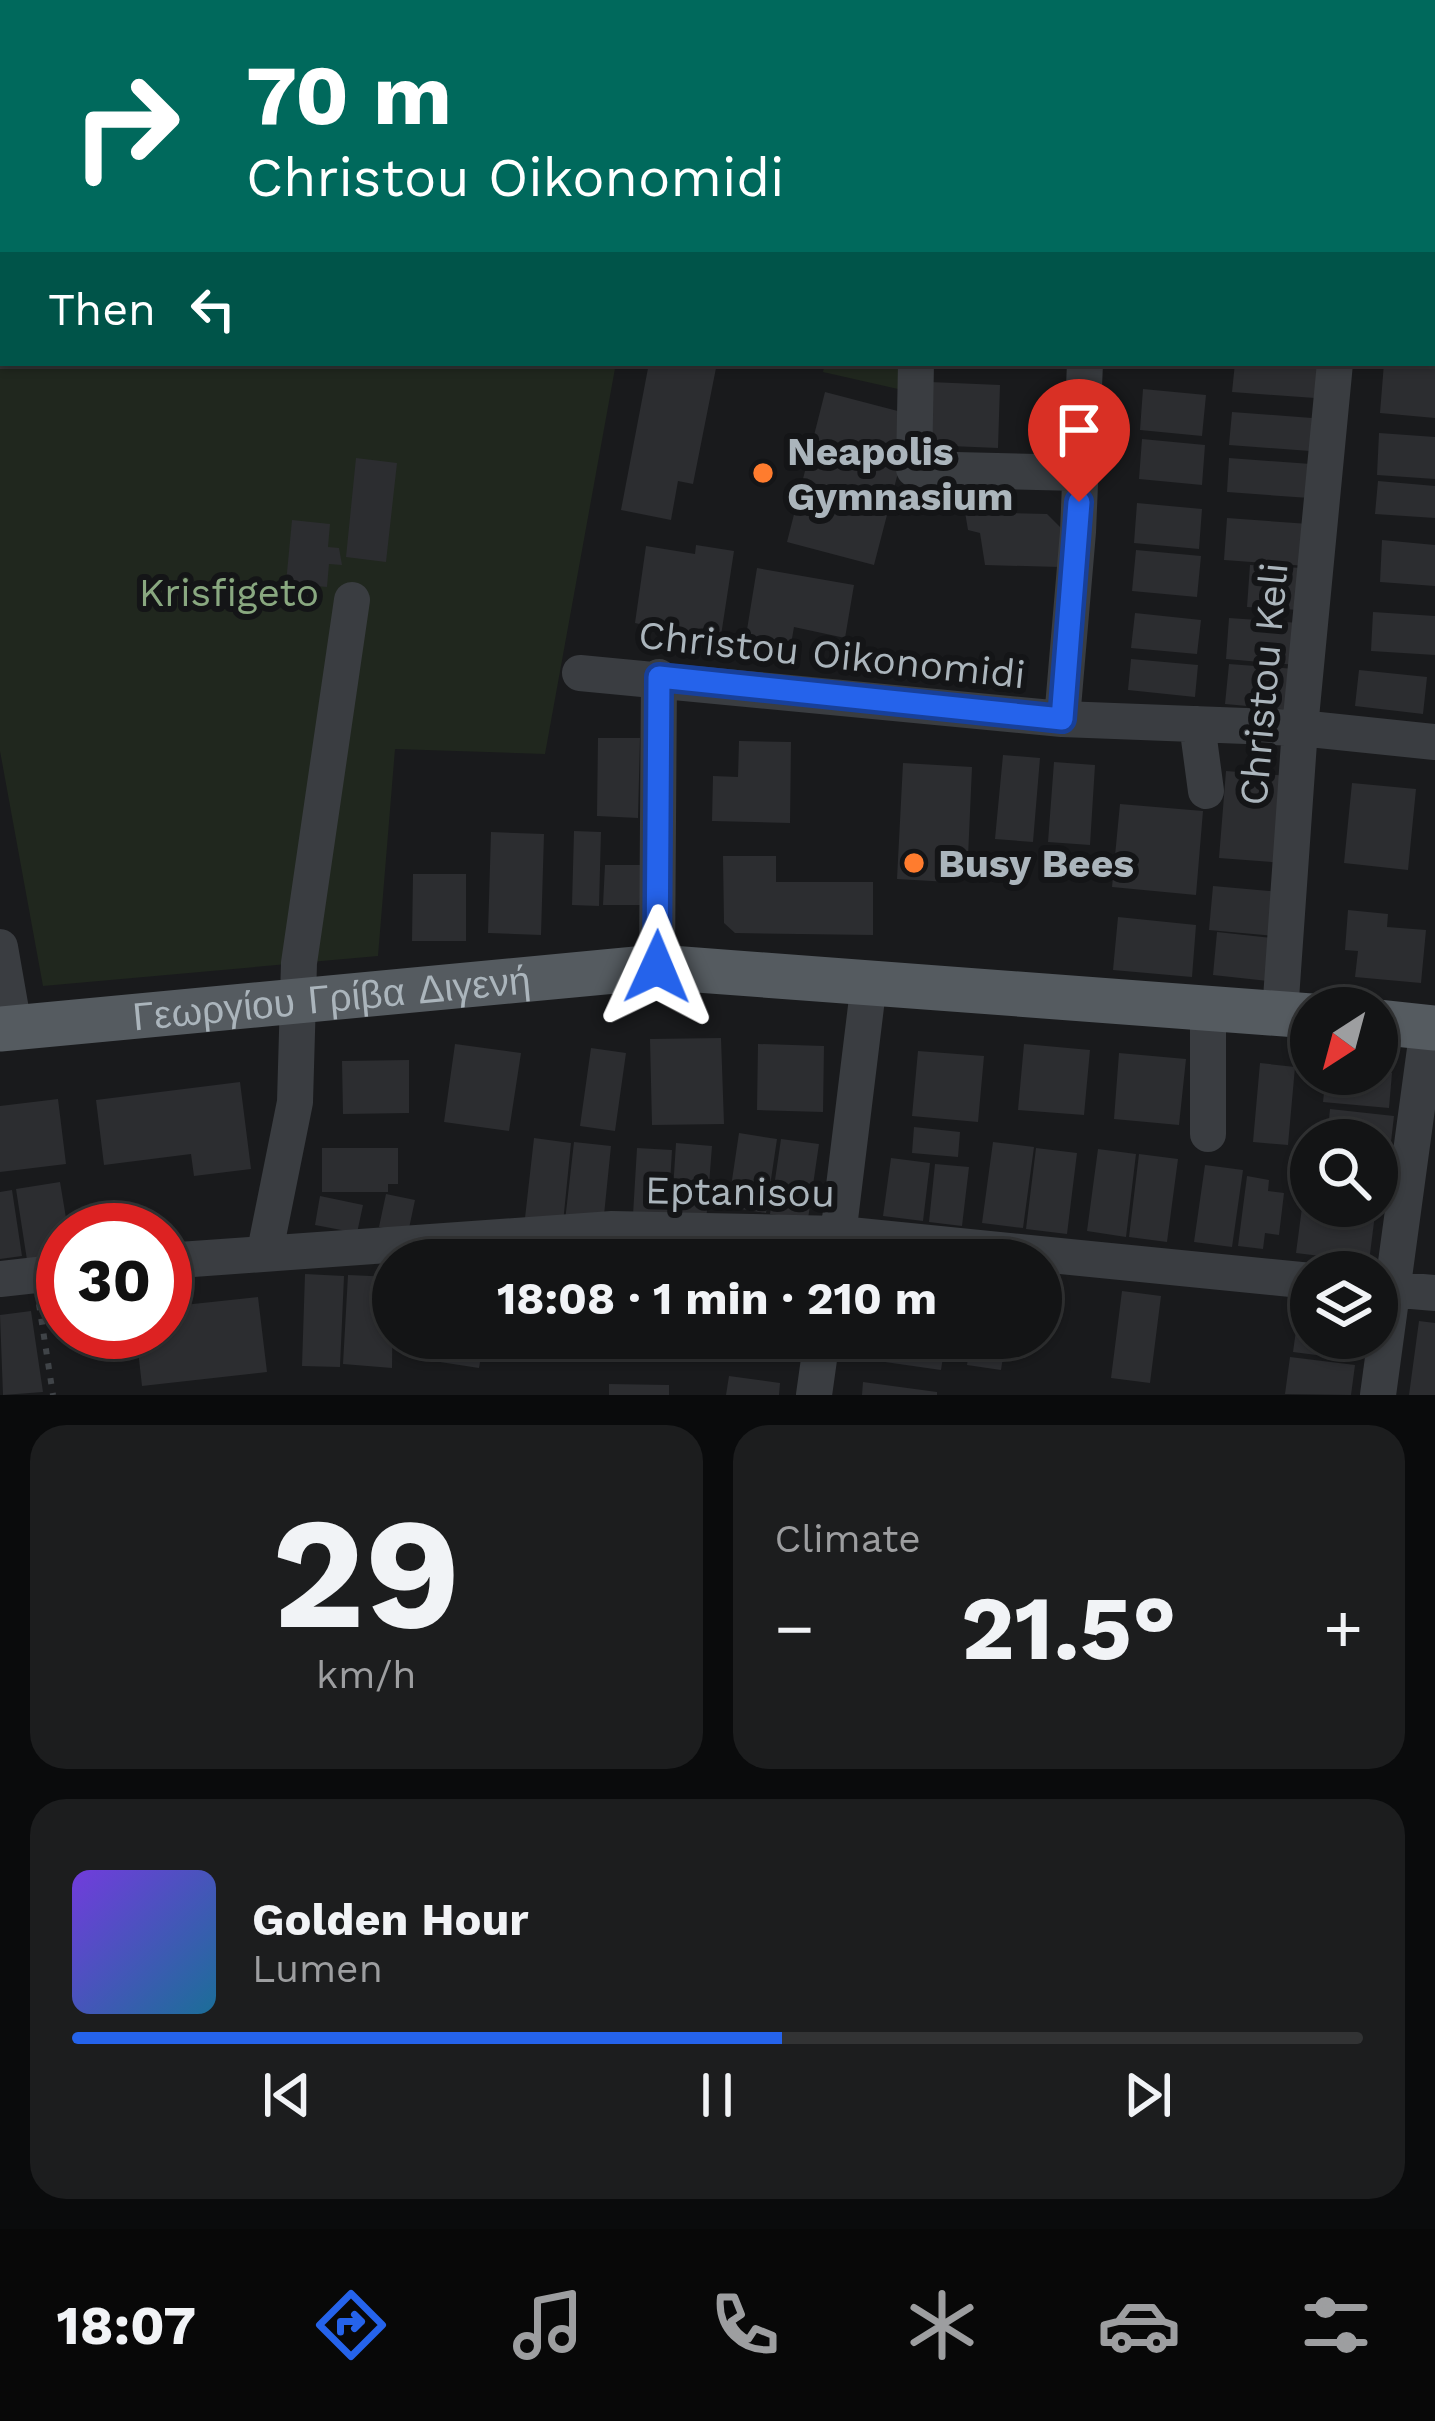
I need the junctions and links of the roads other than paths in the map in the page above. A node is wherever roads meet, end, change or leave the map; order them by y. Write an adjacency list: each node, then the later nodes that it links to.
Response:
1 (916, 366): 4 (street)
2 (1085, 366): 4 (street)
3 (1335, 366): 10 (street, Christou Keli)
4 (1079, 473): 8 (street)
5 (352, 600): 17 (street)
6 (580, 673): 7 (street, Christou Oikonomidi)
7 (659, 677): 8 (street, Christou Oikonomidi); 14 (street)
8 (1062, 719): 9 (street, Christou Oikonomidi)
9 (1197, 724): 10 (street, Christou Oikonomidi); 12 (street)
10 (1300, 728): 11 (street, Christou Oikonomidi); 16 (street, Christou Keli)
11 (1435, 742)
12 (1206, 790)
13 (0, 946): 22 (street)
14 (657, 967): 15 (main road, Γεωργίου Γρίβα Διγενή); 17 (main road, Γεωργίου Γρίβα Διγενή)
15 (869, 982): 18 (main road, Γεωργίου Γρίβα Διγενή); 26 (street)
16 (1296, 987)
17 (299, 1004): 22 (main road, Γεωργίου Γρίβα Διγενή); 28 (street)
18 (1208, 1007): 19 (main road, Γεωργίου Γρίβα Διγενή); 23 (street)
19 (1290, 1014)
20 (1398, 1024): 21 (main road)
21 (1431, 1027): 29 (street)
22 (7, 1028)
23 (1208, 1134)
24 (454, 1239): 25 (street, Eptanisou)
25 (738, 1239)
26 (839, 1239)
27 (372, 1244): 28 (street, Eptanisou)
28 (265, 1251): 30 (street, Eptanisou)
29 (1392, 1251)
30 (192, 1258)
31 (1062, 1263): 32 (street, Eptanisou)
32 (1290, 1279)
33 (1398, 1289): 34 (street)
34 (1435, 1293)
35 (819, 1359): 37 (street)
36 (1380, 1359): 38 (street)
37 (814, 1395)
38 (1378, 1395)

